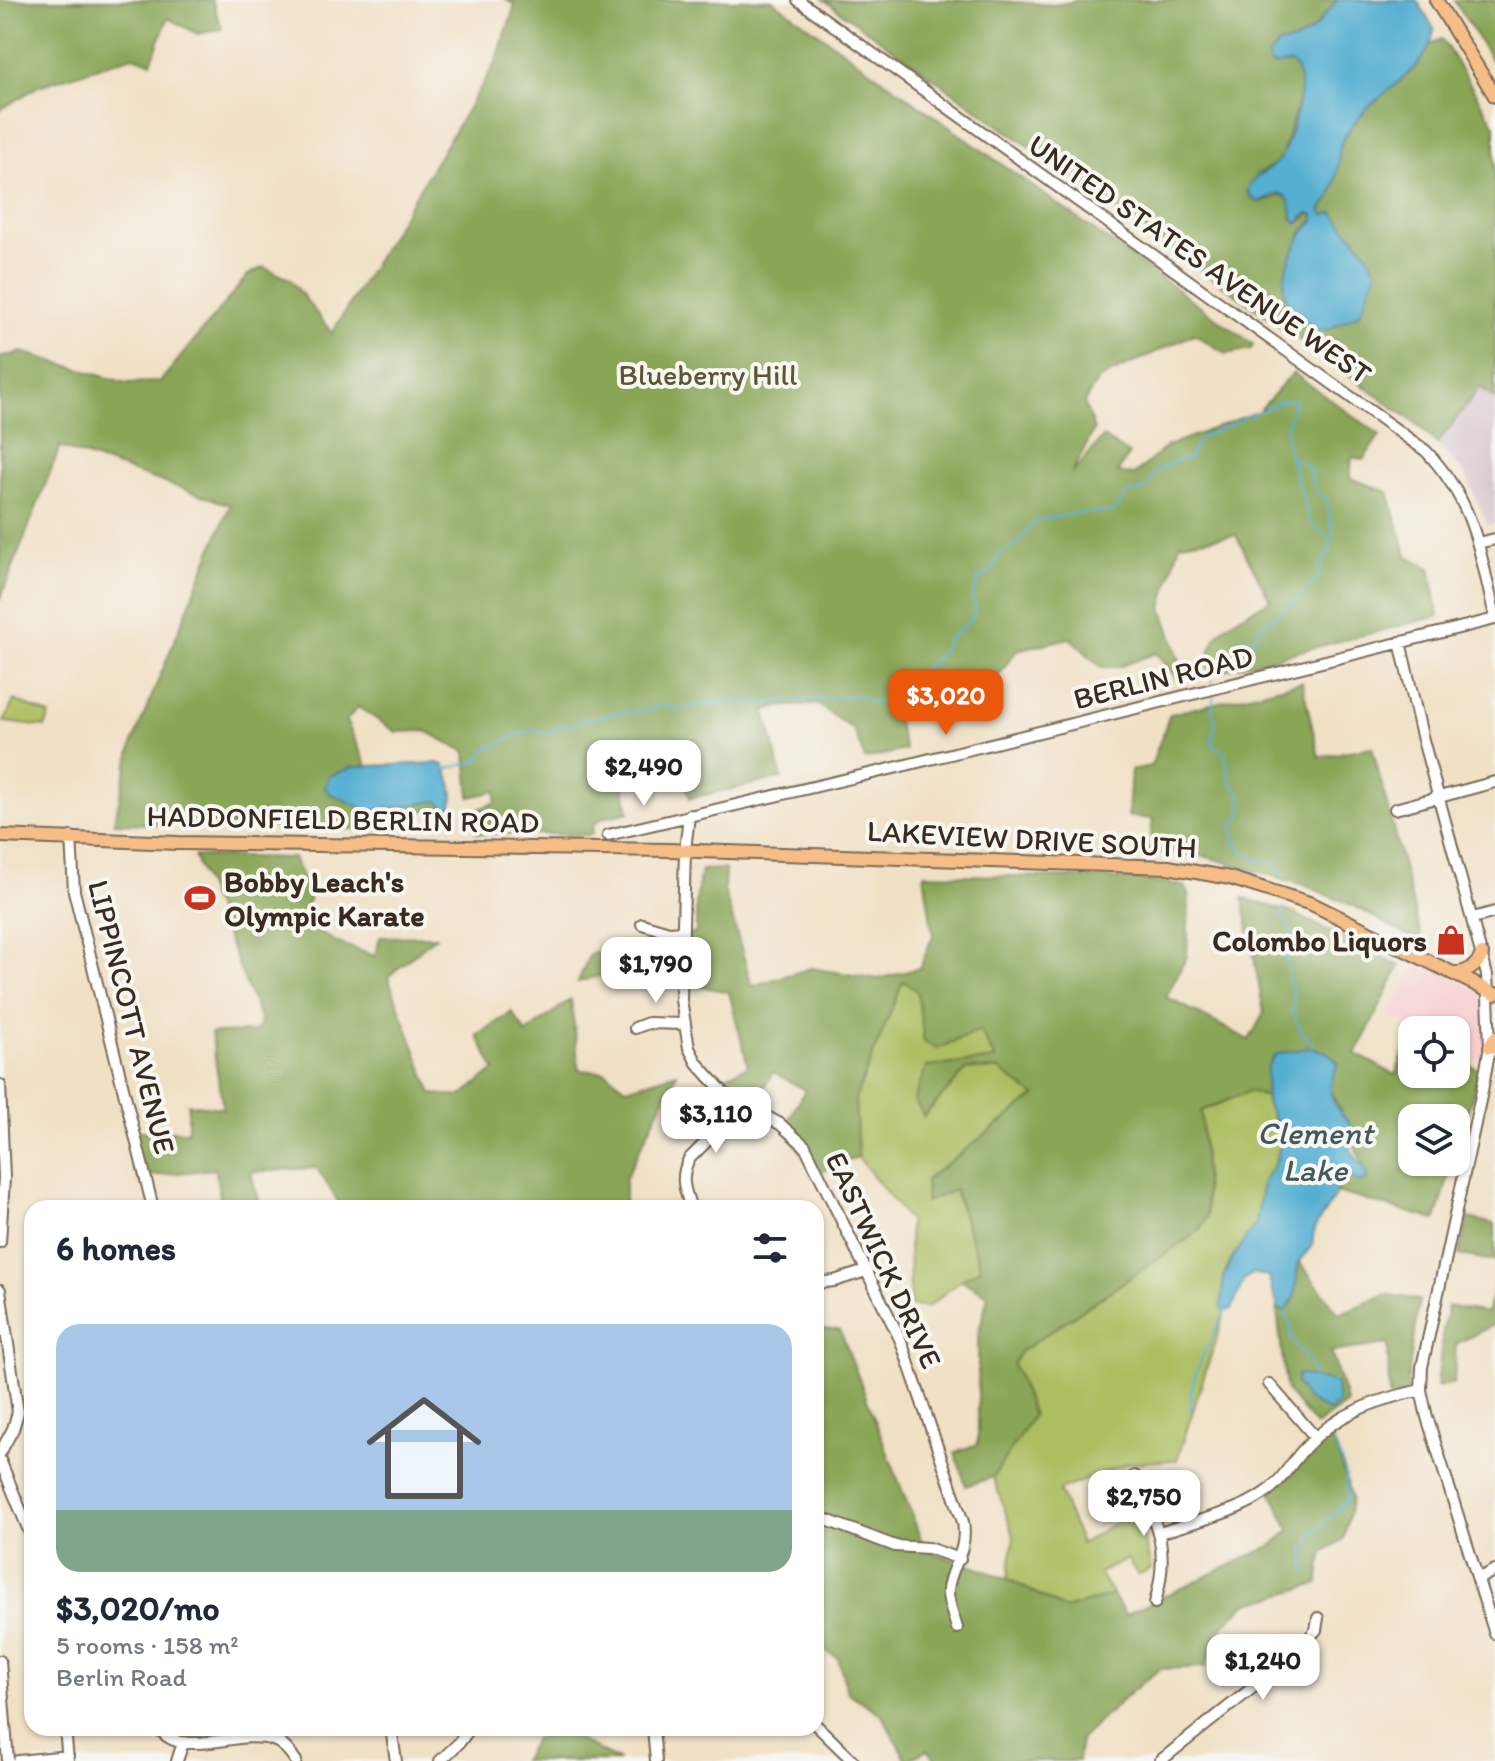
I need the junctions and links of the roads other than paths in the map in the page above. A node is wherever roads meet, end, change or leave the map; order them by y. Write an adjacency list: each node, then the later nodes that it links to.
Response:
1 (798, 0): 5 (street, UNITED STATES AVENUE WEST)
2 (1436, 0): 3 (main road)
3 (1495, 96)
4 (1495, 539): 5 (street)
5 (1478, 543): 6 (street, UNITED STATES AVENUE WEST)
6 (1495, 617): 7 (street, BERLIN ROAD)
7 (1400, 642): 9 (street); 11 (street, BERLIN ROAD)
8 (1495, 782): 9 (street)
9 (1438, 797): 10 (street); 17 (street)
10 (1395, 809)
11 (689, 815): 12 (street, BERLIN ROAD); 15 (street, EASTWICK DRIVE)
12 (608, 835)
13 (0, 836): 14 (main road, HADDONFIELD BERLIN ROAD)
14 (71, 837): 15 (main road, HADDONFIELD BERLIN ROAD); 28 (street, LIPPINCOTT AVENUE)
15 (685, 851): 19 (street, EASTWICK DRIVE); 21 (main road, LAKEVIEW DRIVE SOUTH)
16 (1495, 912): 17 (street)
17 (1473, 918): 20 (street)
18 (642, 924): 19 (street)
19 (683, 931): 23 (street, EASTWICK DRIVE)
20 (1482, 954): 21 (main road); 22 (street)
21 (1452, 973): 22 (main road, LAKEVIEW DRIVE SOUTH)
22 (1491, 992): 25 (street)
23 (684, 1024): 24 (street); 27 (street, EASTWICK DRIVE)
24 (635, 1028)
25 (1492, 1042): 35 (street)
26 (0, 1085): 30 (street)
27 (743, 1105): 29 (street); 31 (street, EASTWICK DRIVE)
28 (151, 1200)
29 (688, 1200)
30 (0, 1242)
31 (866, 1271): 32 (street); 43 (street, EASTWICK DRIVE)
32 (824, 1282)
33 (0, 1290): 37 (street)
34 (1269, 1384): 36 (street)
35 (1421, 1390): 36 (street); 45 (street)
36 (1315, 1437): 42 (street)
37 (0, 1453)
38 (0, 1460): 40 (street)
39 (1134, 1476): 42 (street)
40 (24, 1518)
41 (824, 1519): 43 (street)
42 (1160, 1533): 46 (street)
43 (960, 1559): 48 (street, EASTWICK DRIVE)
44 (1495, 1570): 45 (street)
45 (1478, 1579): 49 (street)
46 (1155, 1603)
47 (1318, 1618): 67 (street)
48 (957, 1628)
49 (1495, 1634)
50 (0, 1661): 59 (street)
51 (824, 1733): 66 (street)
52 (66, 1736): 58 (street)
53 (163, 1736): 57 (street)
54 (392, 1736): 63 (street)
55 (464, 1736): 64 (street)
56 (654, 1736): 65 (street)
57 (182, 1746): 61 (street); 62 (street)
58 (68, 1759): 60 (street)
59 (8, 1761)
60 (18, 1761)
61 (177, 1761)
62 (296, 1761)
63 (396, 1761)
64 (440, 1761)
65 (656, 1761)
66 (853, 1761)
67 (1160, 1761)

